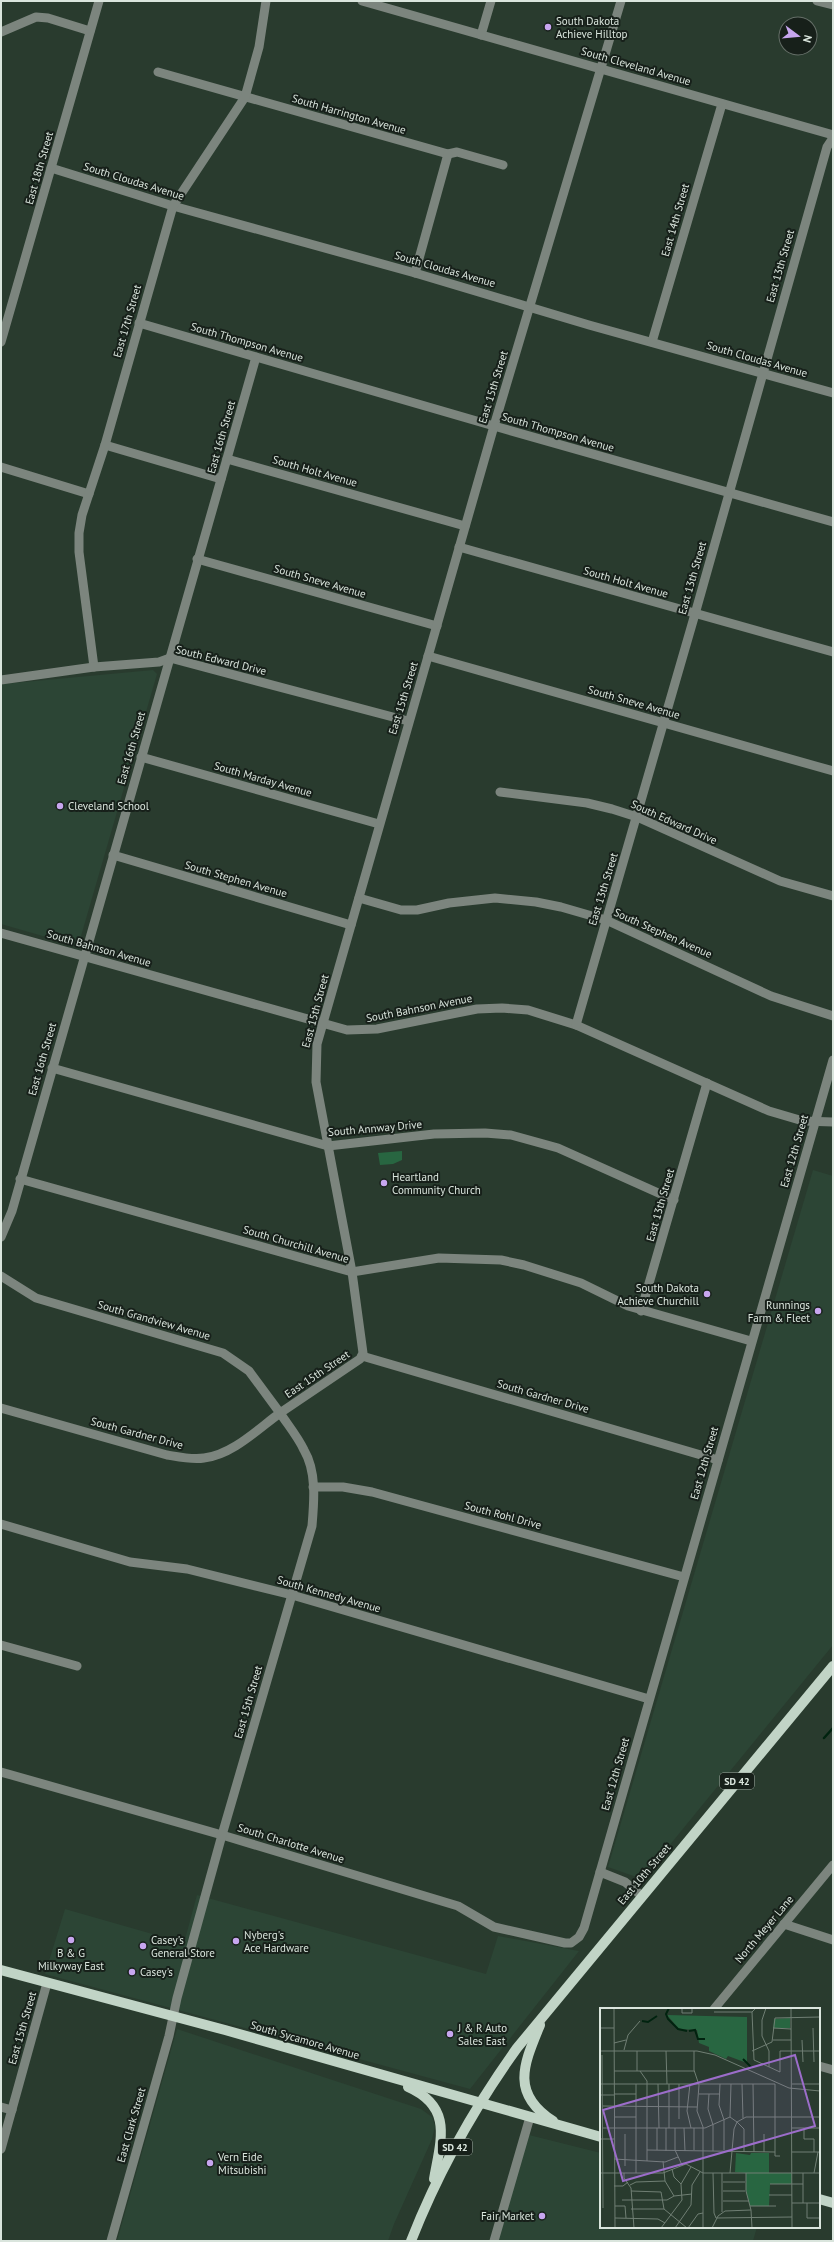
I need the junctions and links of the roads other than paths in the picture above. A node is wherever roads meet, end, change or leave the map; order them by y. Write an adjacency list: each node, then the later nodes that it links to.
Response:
1 (99, 1): 8 (street, East 18th Street)
2 (266, 1): 13 (street, East 17th Street)
3 (362, 1): 10 (street, South Cleveland Avenue)
4 (491, 1): 10 (street)
5 (621, 1): 11 (street, East 15th Street)
6 (817, 1): 7 (street)
7 (833, 6)
8 (90, 31): 9 (street); 19 (street, East 18th Street)
9 (1, 32)
10 (481, 35): 11 (street, South Cleveland Avenue)
11 (600, 68): 14 (street, South Cleveland Avenue); 22 (street, East 15th Street)
12 (158, 72): 13 (street, South Harrington Avenue)
13 (245, 97): 17 (street, South Harrington Avenue); 20 (street, East 17th Street)
14 (722, 104): 15 (street, South Cleveland Avenue); 25 (street, East 14th Street)
15 (833, 135)
16 (833, 138): 27 (street, East 13th Street)
17 (448, 154): 18 (street, South Harrington Avenue); 21 (street)
18 (503, 165)
19 (52, 168): 20 (street, South Cloudas Avenue); 24 (street, East 18th Street)
20 (173, 206): 21 (street, South Cloudas Avenue); 23 (street, East 17th Street)
21 (414, 273): 22 (street, South Cloudas Avenue)
22 (531, 306): 25 (street, South Cloudas Avenue); 29 (street, East 15th Street)
23 (139, 323): 26 (street, South Thompson Avenue); 30 (street, East 17th Street)
24 (1, 342)
25 (652, 342): 27 (street, South Cloudas Avenue)
26 (256, 357): 29 (street, South Thompson Avenue); 31 (street, East 16th Street)
27 (762, 373): 28 (street, South Cloudas Avenue); 34 (street, East 13th Street)
28 (833, 393)
29 (494, 426): 34 (street, South Thompson Avenue); 37 (street, East 15th Street)
30 (105, 445): 33 (street); 35 (street, East 17th Street)
31 (227, 459): 33 (street, East 16th Street); 37 (street, South Holt Avenue)
32 (1, 468): 35 (street)
33 (222, 478): 39 (street, East 16th Street)
34 (729, 492): 36 (street, South Thompson Avenue); 40 (street, East 13th Street)
35 (89, 494): 45 (street, East 17th Street)
36 (833, 522)
37 (465, 526): 38 (street, East 15th Street)
38 (459, 547): 40 (street, South Holt Avenue); 41 (street, East 15th Street)
39 (197, 559): 41 (street, South Sneve Avenue); 44 (street, East 16th Street)
40 (695, 614): 42 (street, South Holt Avenue); 48 (street, East 13th Street)
41 (437, 626): 43 (street, East 15th Street)
42 (833, 652)
43 (428, 656): 47 (street, East 15th Street); 48 (street, South Sneve Avenue)
44 (170, 658): 45 (street, South Edward Drive); 47 (street, South Edward Drive); 49 (street, East 16th Street)
45 (94, 667): 46 (street, South Edward Drive)
46 (1, 680)
47 (408, 721): 53 (street, East 15th Street)
48 (664, 723): 50 (street, South Sneve Avenue); 52 (street, East 13th Street)
49 (141, 757): 53 (street, South Marday Avenue); 54 (street, East 16th Street)
50 (833, 771)
51 (500, 792): 52 (street, South Edward Drive)
52 (637, 817): 55 (street, South Edward Drive); 57 (street, East 13th Street)
53 (379, 824): 56 (street, East 15th Street)
54 (113, 855): 58 (street, South Stephen Avenue); 60 (street, East 16th Street)
55 (833, 896)
56 (359, 898): 57 (street, South Stephen Avenue); 58 (street, East 15th Street)
57 (606, 920): 61 (street, South Stephen Avenue); 63 (street, East 13th Street)
58 (351, 925): 62 (street, East 15th Street)
59 (1, 933): 60 (street, South Bahnson Avenue)
60 (84, 956): 62 (street, South Bahnson Avenue); 65 (street, East 16th Street)
61 (833, 1016)
62 (323, 1024): 63 (street, South Bahnson Avenue); 69 (street, East 15th Street)
63 (576, 1025): 66 (street, South Bahnson Avenue)
64 (833, 1060): 67 (street, East 12th Street)
65 (52, 1068): 69 (street, South Annway Drive); 70 (street, East 16th Street)
66 (707, 1083): 67 (street, South Bahnson Avenue); 71 (street, East 13th Street)
67 (815, 1122): 68 (street, South Bahnson Avenue); 76 (street, East 12th Street)
68 (833, 1122)
69 (328, 1146): 71 (street, South Annway Drive); 73 (street, East 15th Street)
70 (20, 1179): 72 (street, East 16th Street); 73 (street, South Churchill Avenue)
71 (674, 1200): 75 (street, East 13th Street)
72 (1, 1237)
73 (352, 1272): 75 (street, South Churchill Avenue); 77 (street, East 15th Street)
74 (1, 1276): 79 (street, South Grandview Avenue)
75 (641, 1311): 76 (street, South Churchill Avenue)
76 (751, 1342): 80 (street, East 12th Street)
77 (362, 1356): 79 (street, East 15th Street); 80 (street, South Gardner Drive)
78 (1, 1408): 79 (street, South Gardner Drive)
79 (280, 1413): 81 (street, East 15th Street)
80 (718, 1460): 83 (street, East 12th Street)
81 (314, 1487): 83 (street, South Rohl Drive); 84 (street, East 15th Street)
82 (1, 1524): 84 (street, South Kennedy Avenue)
83 (684, 1577): 88 (street, East 12th Street)
84 (292, 1595): 88 (street, South Kennedy Avenue); 90 (street, East 15th Street)
85 (1, 1644): 86 (street)
86 (77, 1666)
87 (833, 1666): 93 (main road, East 10th Street / SD 42)
88 (649, 1699): 92 (street, East 12th Street)
89 (1, 1772): 90 (street, South Charlotte Avenue)
90 (222, 1835): 96 (street, South Charlotte Avenue); 101 (street, East 15th Street)
91 (833, 1865): 94 (street, North Meyer Lane)
92 (600, 1872): 93 (street); 96 (street, East 12th Street)
93 (642, 1896): 100 (main road, East 10th Street / SD 42)
94 (784, 1924): 95 (street); 99 (street, North Meyer Lane)
95 (833, 1940)
96 (571, 1943)
97 (1, 1970): 98 (main road, South Sycamore Avenue)
98 (47, 1983): 101 (main road, South Sycamore Avenue); 108 (street, East 15th Street)
99 (715, 2008)
100 (544, 2015): 105 (main road); 106 (main road, East 10th Street / SD 42)
101 (174, 2016): 104 (main road, South Sycamore Avenue); 116 (street, East Clark Street)
102 (820, 2066): 103 (street)
103 (833, 2070)
104 (377, 2073): 106 (main road, South Sycamore Avenue); 113 (main road)
105 (529, 2098): 109 (main road); 110 (main road)
106 (480, 2103): 109 (main road, South Sycamore Avenue); 113 (main road, SD 42)
107 (1, 2107): 108 (street)
108 (12, 2110): 112 (street, East 15th Street)
109 (530, 2117): 110 (main road, South Sycamore Avenue); 118 (street)
110 (559, 2125): 111 (main road, South Sycamore Avenue)
111 (600, 2137)
112 (1, 2149)
113 (432, 2192): 117 (main road, SD 42)
114 (820, 2199): 115 (main road)
115 (833, 2203)
116 (111, 2241)
117 (411, 2241)
118 (494, 2241)

